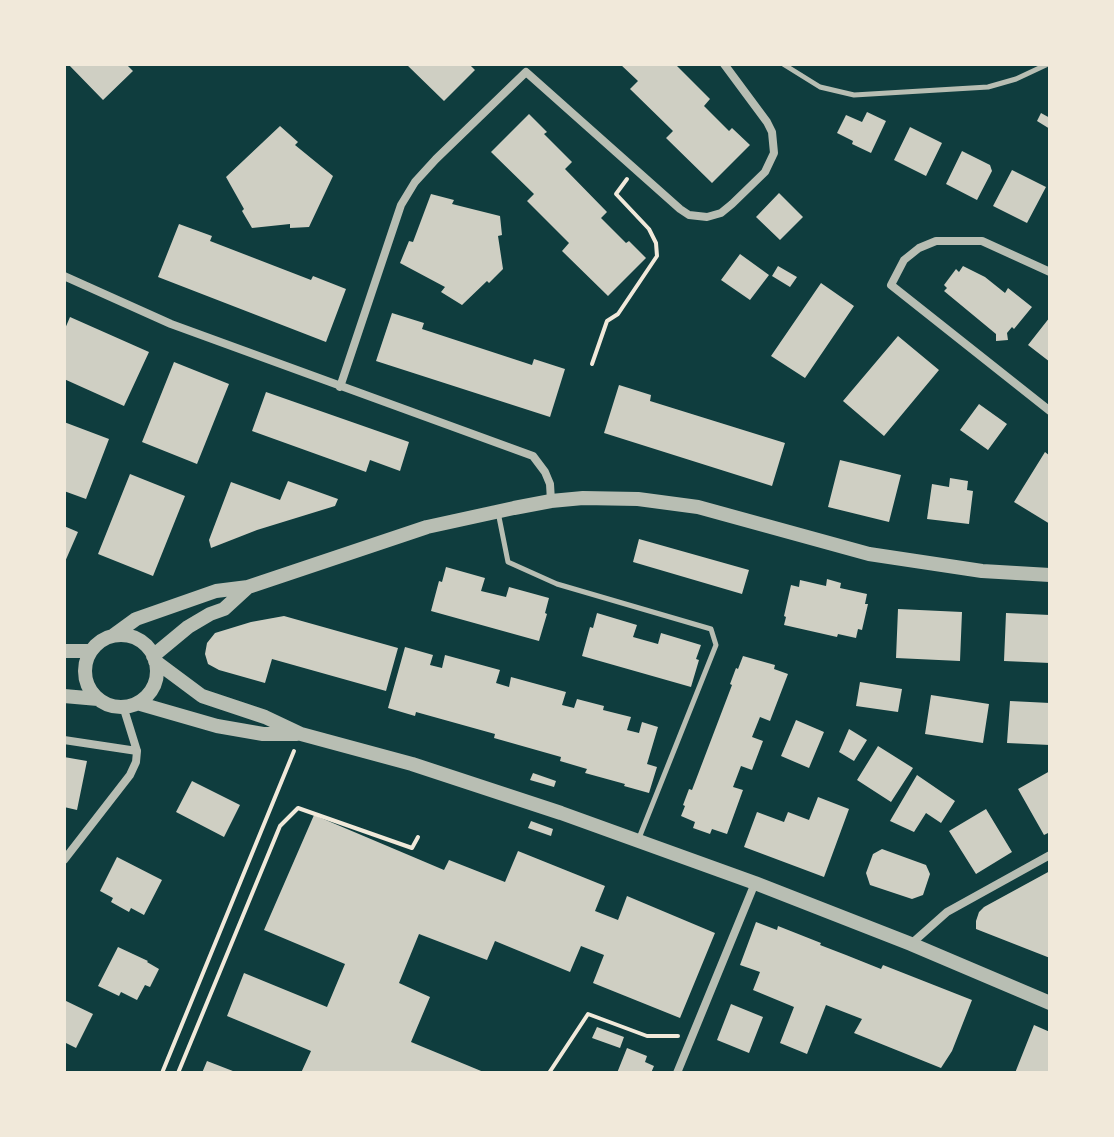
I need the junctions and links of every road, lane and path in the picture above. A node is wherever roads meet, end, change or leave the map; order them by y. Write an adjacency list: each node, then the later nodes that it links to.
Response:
1 (724, 64): 8 (street)
2 (783, 64): 3 (lane)
3 (1048, 64)
4 (616, 194): 7 (path)
5 (1050, 272): 9 (street)
6 (64, 276): 8 (street)
7 (592, 364)
8 (340, 387): 10 (street)
9 (1050, 411)
10 (551, 501): 11 (street); 12 (street)
11 (498, 511): 13 (street); 25 (lane)
12 (1050, 575)
13 (248, 587): 14 (street); 17 (street)
14 (114, 635): 16 (street); 17 (street)
15 (64, 651): 16 (street)
16 (90, 651): 19 (street)
17 (154, 659): 20 (street); 21 (street)
18 (64, 696): 19 (street)
19 (98, 699): 20 (street)
20 (130, 705): 21 (street); 23 (street)
21 (301, 734): 25 (street); 32 (path)
22 (64, 740): 23 (street)
23 (137, 751): 27 (street)
24 (418, 837): 33 (path)
25 (638, 841): 28 (street)
26 (1050, 855): 29 (street)
27 (64, 860)
28 (755, 883): 29 (street); 31 (street)
29 (911, 944): 30 (street)
30 (1050, 1003)
31 (692, 1037): 34 (path); 35 (street)
32 (162, 1073)
33 (178, 1073)
34 (549, 1073)
35 (677, 1073)

